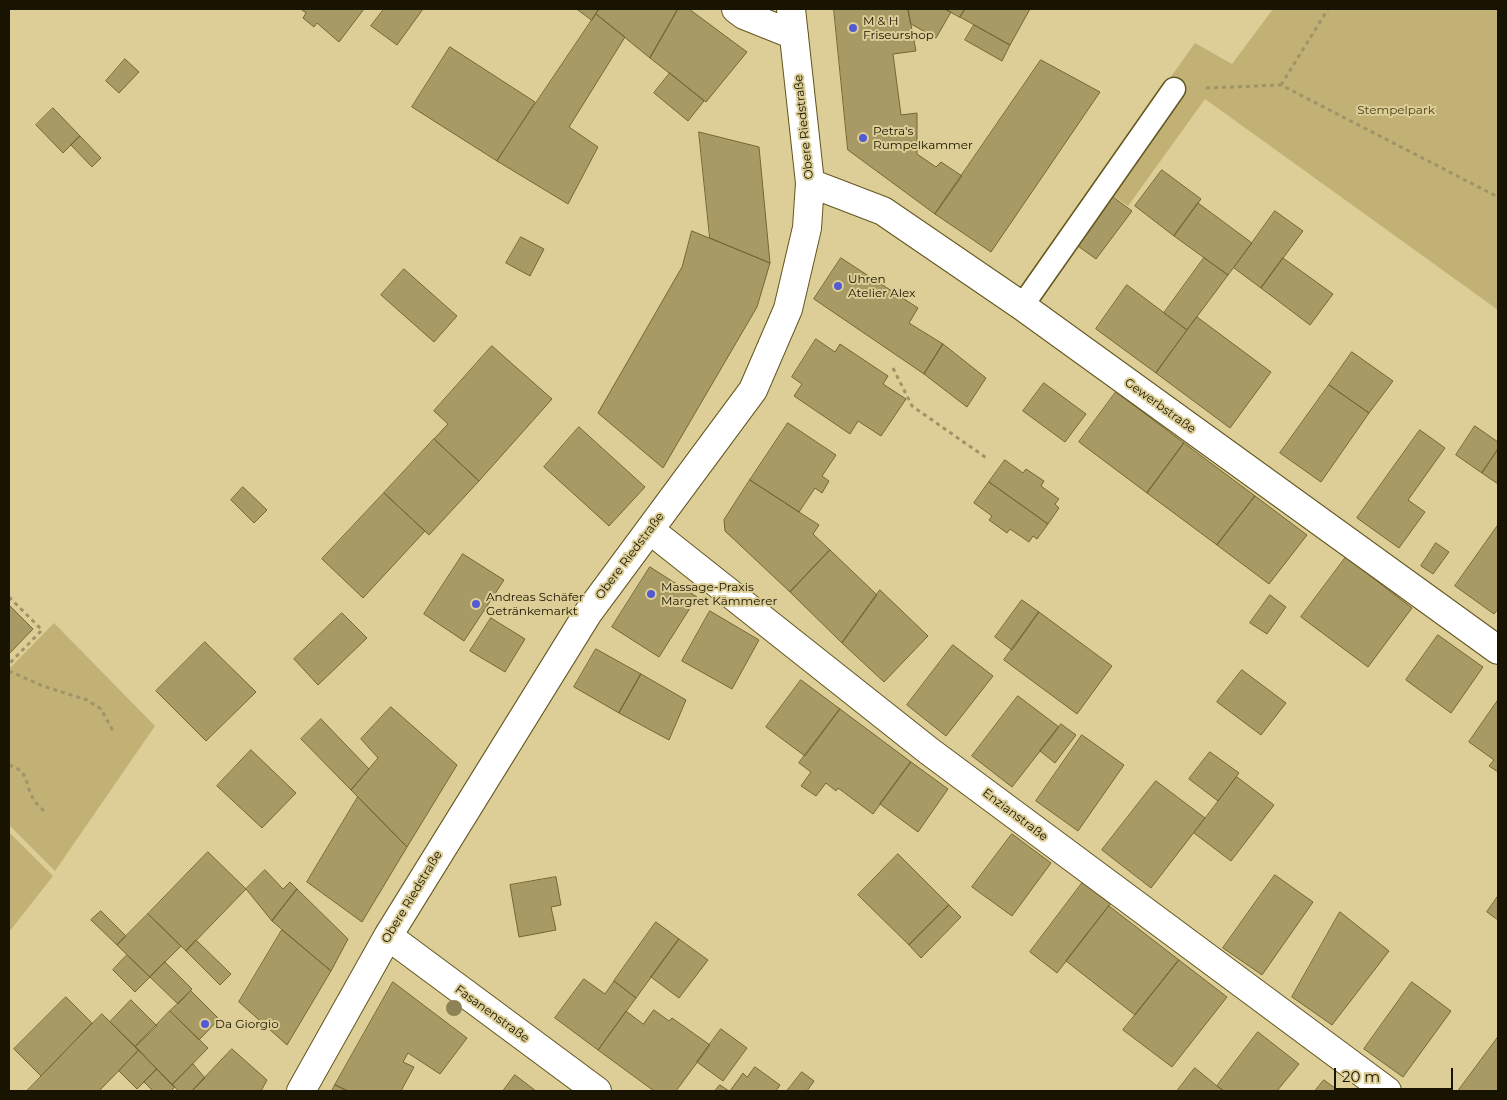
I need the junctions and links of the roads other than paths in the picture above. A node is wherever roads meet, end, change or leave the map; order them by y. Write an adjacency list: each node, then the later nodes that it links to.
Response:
1 (736, 9): 2 (street)
2 (793, 22): 4 (street, Obere Riedstraße)
3 (1174, 89): 5 (lane)
4 (810, 183): 5 (street, Gewerbstraße); 6 (street, Obere Riedstraße)
5 (1022, 306): 7 (street, Gewerbstraße)
6 (650, 530): 8 (street, Obere Riedstraße); 11 (street, Enzianstraße)
7 (1498, 650)
8 (388, 936): 9 (street, Obere Riedstraße); 10 (street, Fasanenstraße)
9 (301, 1091)
10 (597, 1091)
11 (1387, 1091)

